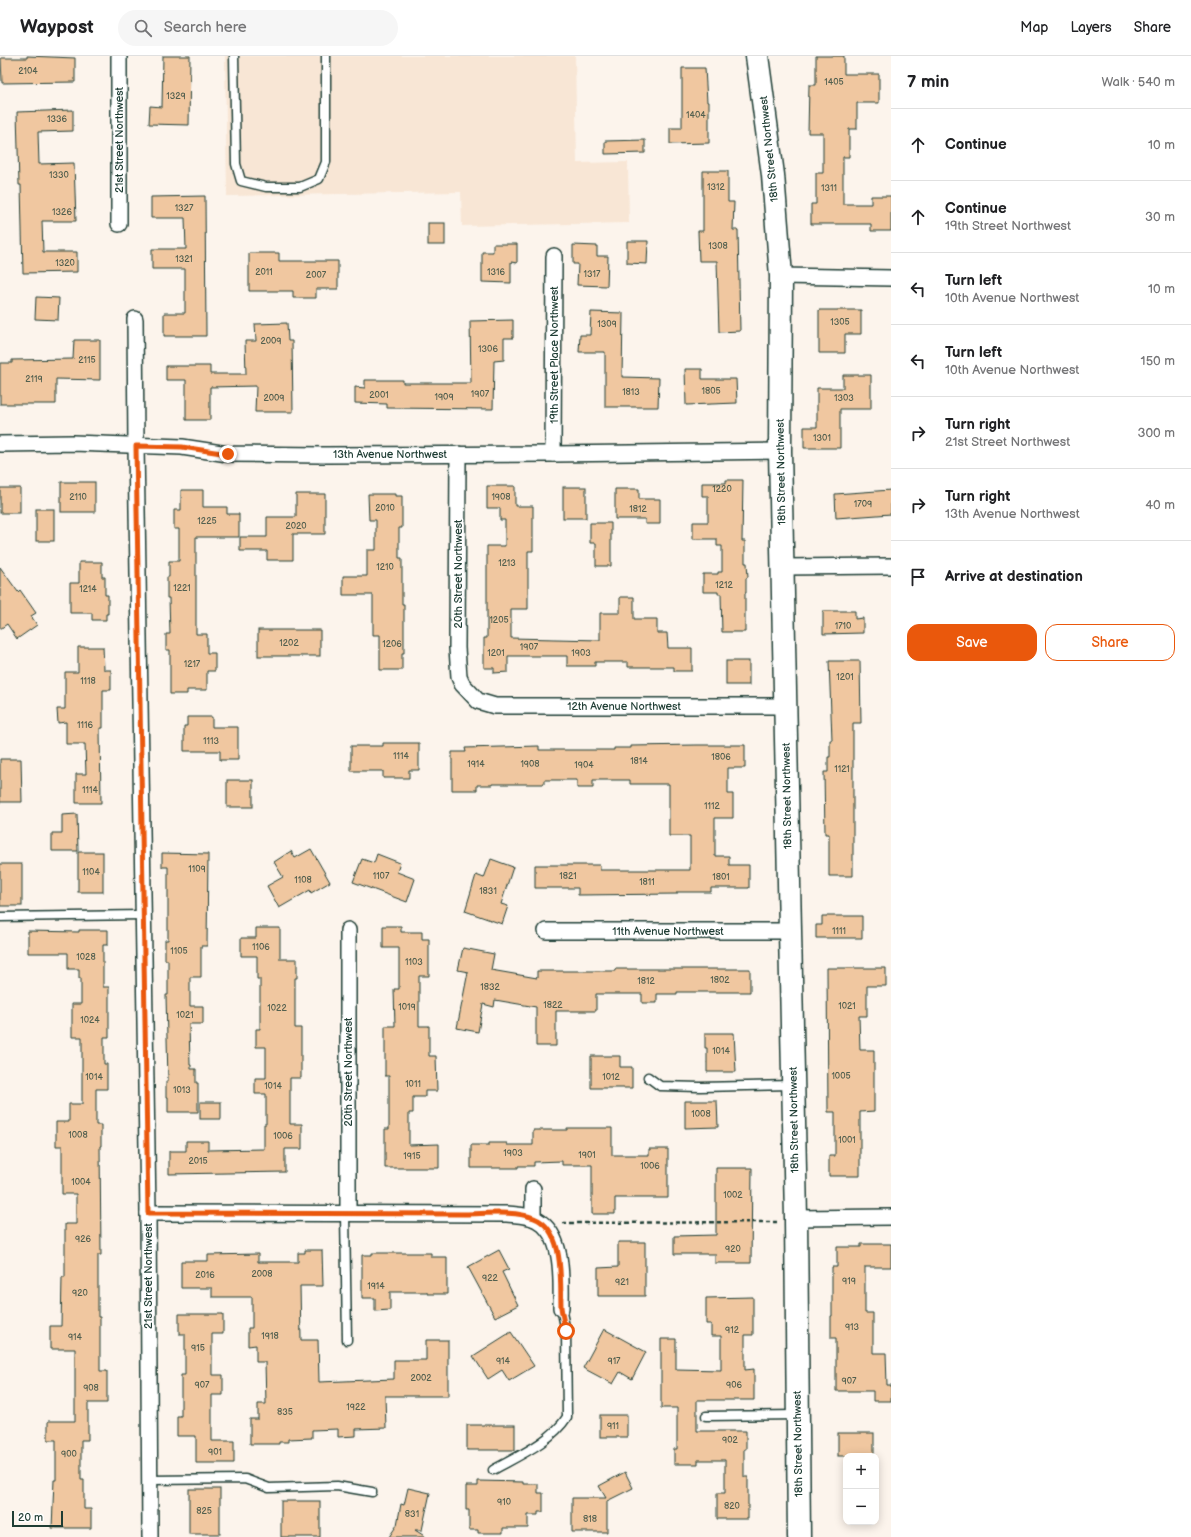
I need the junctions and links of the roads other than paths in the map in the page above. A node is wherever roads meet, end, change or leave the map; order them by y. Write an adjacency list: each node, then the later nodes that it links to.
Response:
1 (120, 56): 5 (street, 21st Street Northwest)
2 (234, 56): 3 (lane)
3 (326, 56)
4 (757, 56): 7 (street, 18th Street Northwest)
5 (120, 224)
6 (554, 256): 14 (street, 19th Street Place Northwest)
7 (781, 276): 8 (street); 12 (street, 18th Street Northwest)
8 (891, 278)
9 (135, 318): 11 (street, 21st Street Northwest)
10 (0, 444): 11 (street, 13th Avenue Northwest)
11 (136, 446): 13 (street, 13th Avenue Northwest); 19 (street, 21st Street Northwest)
12 (780, 450): 14 (street, 13th Avenue Northwest); 16 (street, 18th Street Northwest)
13 (458, 454): 14 (street, 13th Avenue Northwest); 17 (street, 20th Street Northwest)
14 (553, 454)
15 (891, 566): 16 (street)
16 (783, 567): 18 (street, 18th Street Northwest)
17 (468, 692): 18 (street, 12th Avenue Northwest)
18 (785, 706): 23 (street, 18th Street Northwest)
19 (143, 915): 20 (lane); 27 (street, 21st Street Northwest)
20 (0, 917)
21 (348, 930): 28 (street, 20th Street Northwest)
22 (546, 931): 23 (street, 11th Avenue Northwest)
23 (790, 931): 25 (street, 18th Street Northwest)
24 (648, 1077): 25 (lane)
25 (793, 1085): 30 (street, 18th Street Northwest)
26 (533, 1189): 31 (street)
27 (148, 1213): 28 (street); 37 (street, 21st Street Northwest)
28 (346, 1213): 31 (street); 33 (lane)
29 (891, 1217): 30 (street)
30 (796, 1218): 34 (street, 18th Street Northwest)
31 (542, 1225): 32 (street)
32 (561, 1308): 36 (lane)
33 (347, 1340)
34 (798, 1415): 35 (lane); 40 (street, 18th Street Northwest)
35 (706, 1416)
36 (493, 1470)
37 (150, 1480): 38 (lane); 39 (street, 21st Street Northwest)
38 (372, 1492)
39 (150, 1537)
40 (799, 1537)

